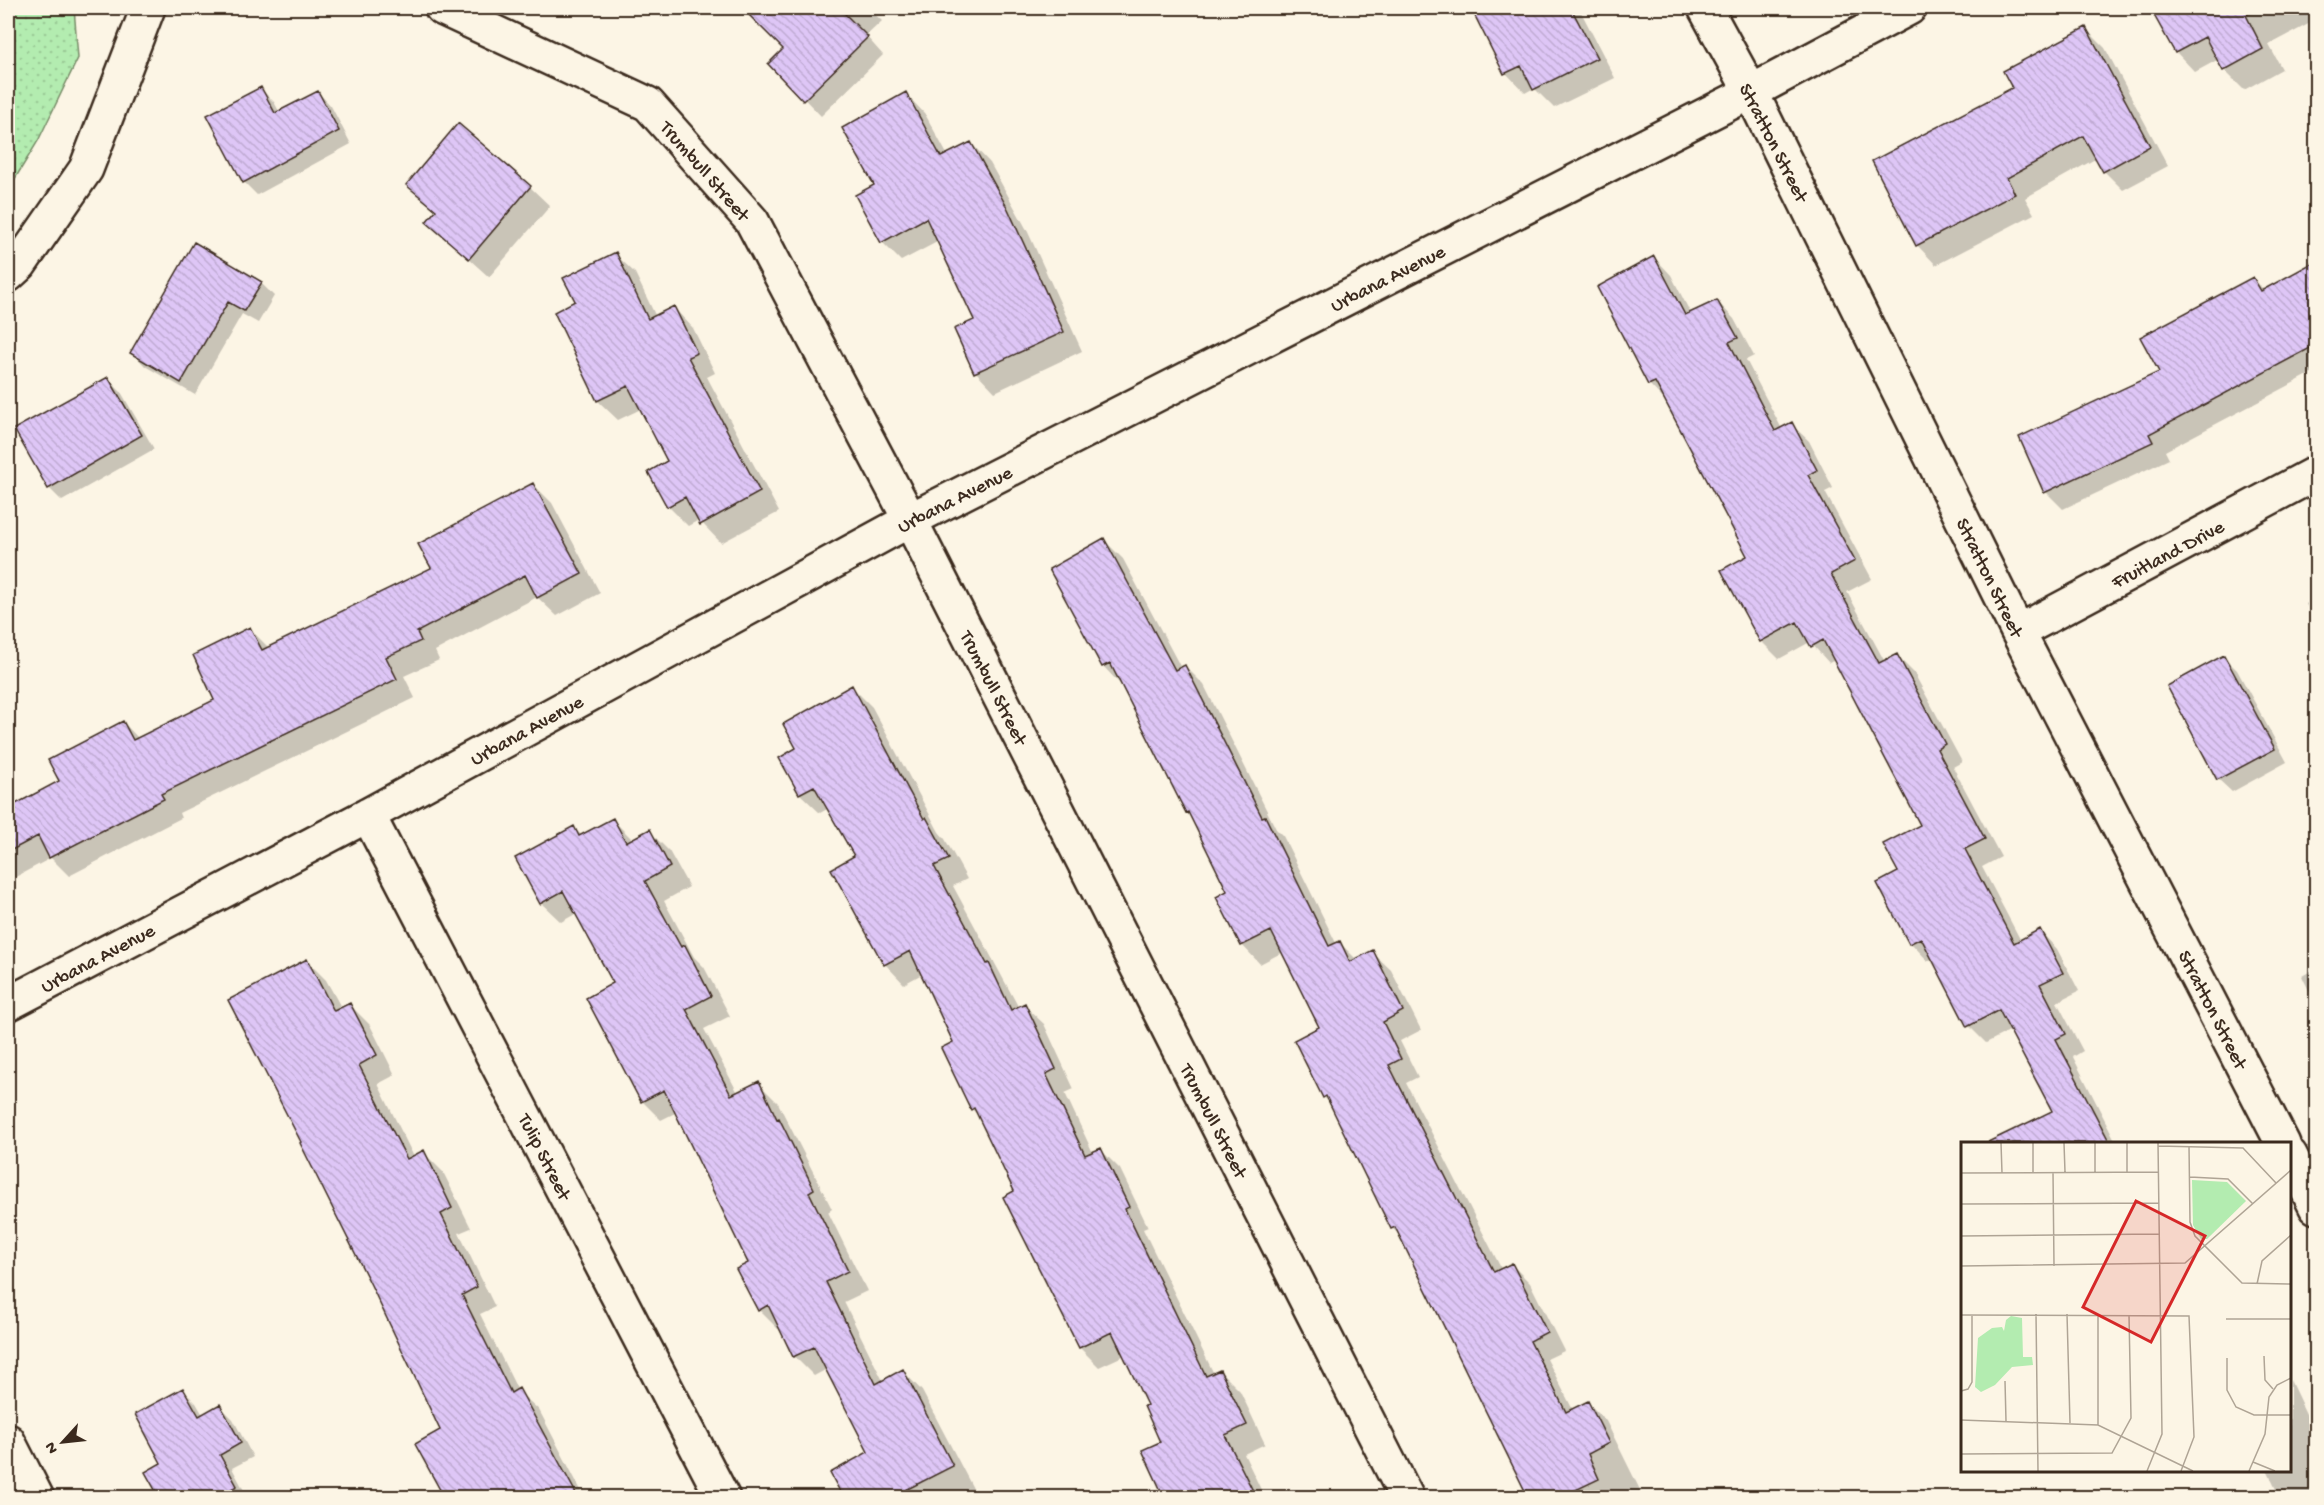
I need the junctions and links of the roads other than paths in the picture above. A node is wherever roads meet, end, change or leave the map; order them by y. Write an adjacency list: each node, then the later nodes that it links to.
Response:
1 (148, 8): 6 (street)
2 (442, 8): 8 (street, Trumbull Street)
3 (1705, 8): 5 (street, Stratton Street)
4 (1909, 8): 5 (street, Urbana Avenue)
5 (1751, 92): 8 (street, Urbana Avenue); 9 (street, Stratton Street)
6 (8, 274)
7 (2316, 473): 9 (street, Fruitland Drive)
8 (910, 520): 10 (street, Urbana Avenue); 18 (street, Trumbull Street)
9 (2018, 632): 12 (street, Stratton Street)
10 (368, 815): 11 (street, Urbana Avenue); 17 (street, Tulip Street)
11 (8, 1004)
12 (2282, 1142)
13 (2302, 1167): 14 (street)
14 (2316, 1207)
15 (8, 1441): 16 (street)
16 (37, 1497)
17 (723, 1497)
18 (1407, 1497)

